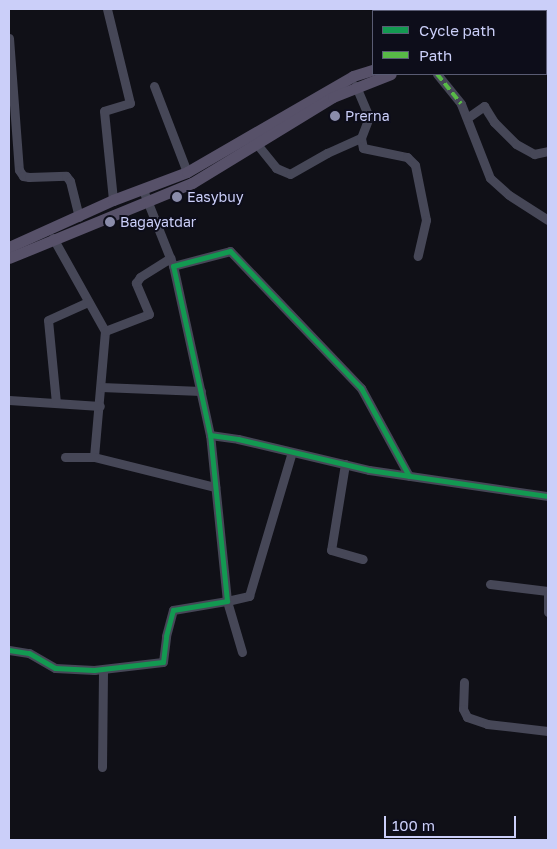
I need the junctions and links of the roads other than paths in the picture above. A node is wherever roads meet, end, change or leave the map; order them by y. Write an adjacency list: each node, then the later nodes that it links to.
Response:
1 (107, 9): 14 (street)
2 (9, 38): 16 (street)
3 (372, 70): 12 (main road)
4 (387, 75): 7 (main road)
5 (439, 75): 8 (street)
6 (154, 86): 12 (street)
7 (356, 86): 9 (street); 10 (main road)
8 (467, 118): 11 (street); 17 (street)
9 (361, 138): 10 (street); 20 (street)
10 (256, 143): 15 (main road)
11 (548, 151)
12 (187, 172): 13 (main road)
13 (143, 190): 14 (main road); 15 (street)
14 (113, 200): 16 (main road)
15 (148, 201): 18 (main road); 22 (street)
16 (79, 217): 19 (main road)
17 (548, 220)
18 (53, 238): 21 (main road); 23 (street)
19 (9, 247)
20 (418, 256)
21 (9, 258)
22 (172, 262): 24 (street); 26 (street); 35 (street)
23 (88, 302): 24 (street); 28 (street)
24 (105, 331): 25 (street)
25 (101, 387): 26 (street); 29 (street)
26 (201, 391): 30 (street)
27 (9, 400): 28 (street)
28 (56, 403): 29 (street)
29 (100, 406): 33 (street)
30 (210, 435): 31 (street); 36 (street)
31 (292, 452): 34 (street); 42 (street)
32 (65, 456): 33 (street)
33 (94, 457): 36 (street)
34 (345, 464): 35 (street); 38 (street)
35 (409, 476): 37 (street)
36 (215, 487): 42 (street)
37 (548, 496)
38 (363, 559)
39 (490, 584): 40 (street)
40 (548, 591)
41 (548, 595): 43 (street)
42 (228, 601): 45 (street); 46 (street)
43 (548, 612)
44 (9, 650): 46 (street)
45 (242, 652)
46 (103, 670): 49 (street)
47 (464, 682): 48 (street)
48 (548, 731)
49 (102, 767)

